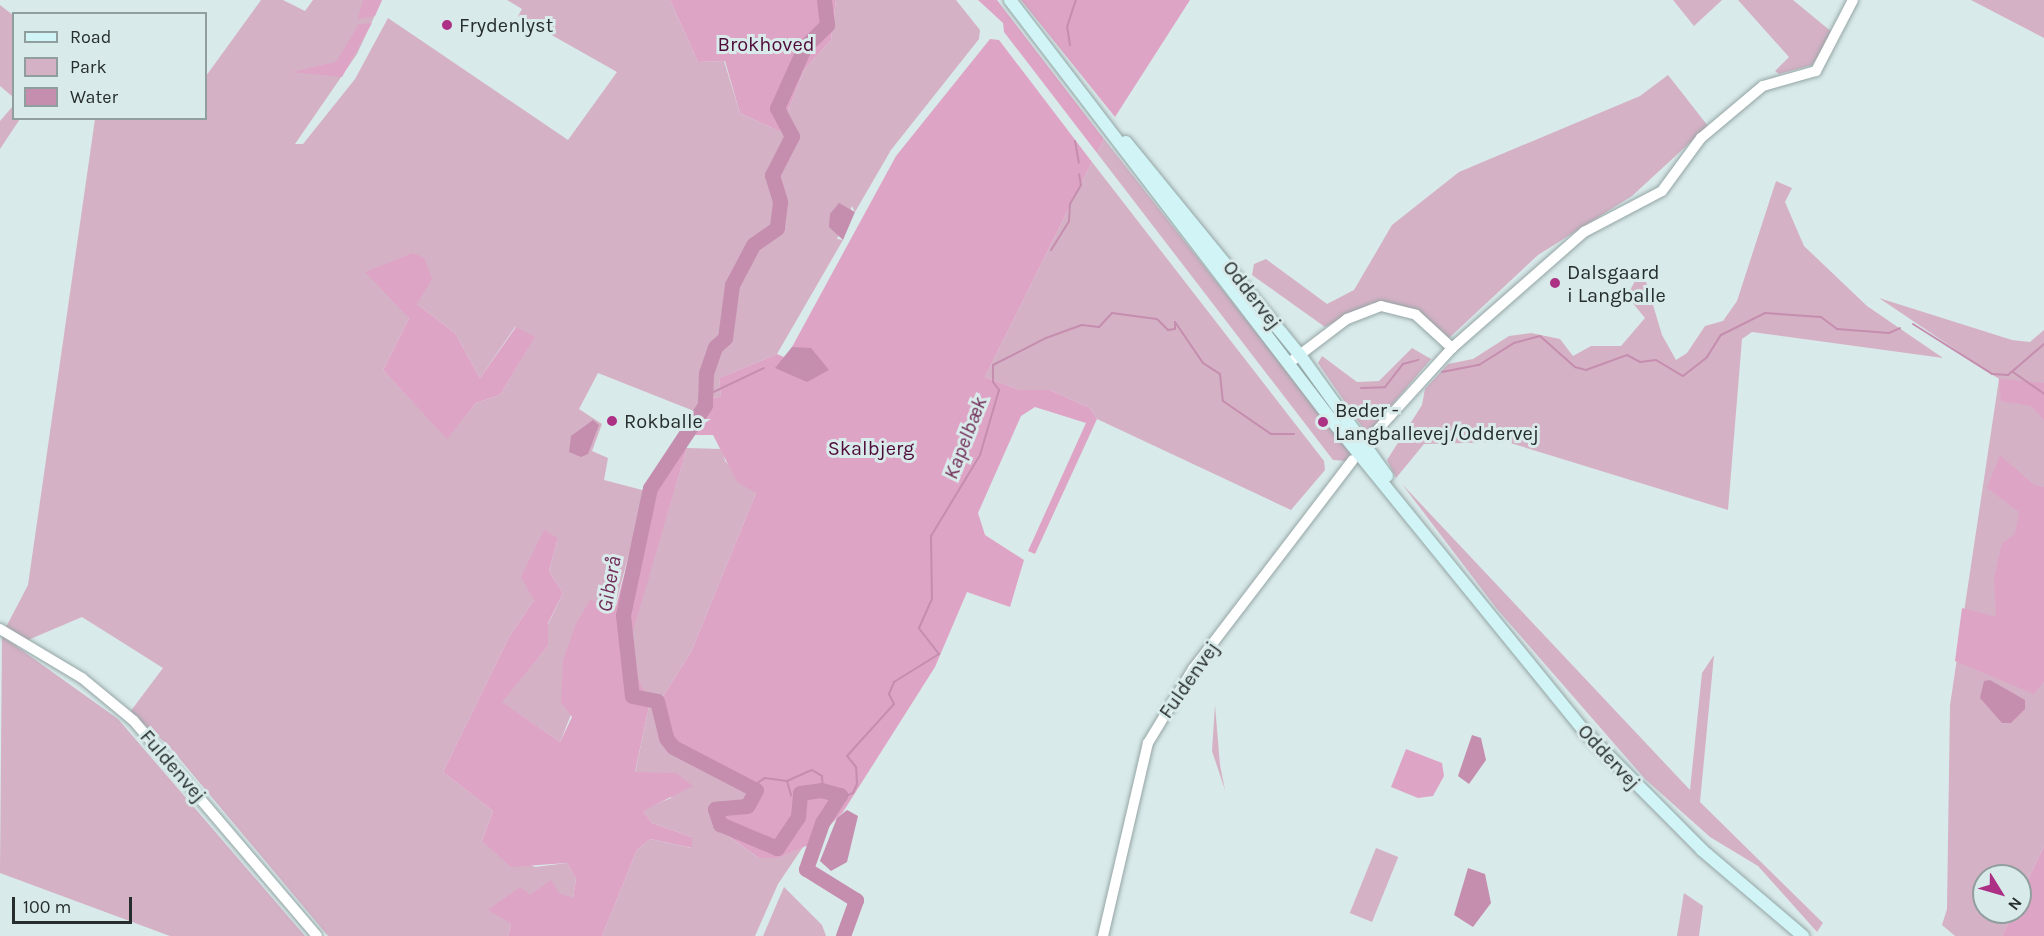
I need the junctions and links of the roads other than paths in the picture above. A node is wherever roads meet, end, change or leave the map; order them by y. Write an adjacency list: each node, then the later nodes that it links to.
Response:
1 (1010, 0): 3 (main road, Oddervej)
2 (1853, 0): 4 (street)
3 (1048, 50): 5 (main road, Oddervej); 6 (main road, Oddervej)
4 (1452, 348): 5 (street); 7 (street)
5 (1300, 355): 6 (street); 9 (main road, Oddervej)
6 (1289, 363): 9 (main road, Oddervej)
7 (1371, 437)
8 (1353, 460): 12 (street, Fuldenvej)
9 (1441, 553): 13 (main road, Oddervej)
10 (0, 629): 11 (street, Fuldenvej)
11 (317, 936)
12 (1103, 936)
13 (1803, 936)

